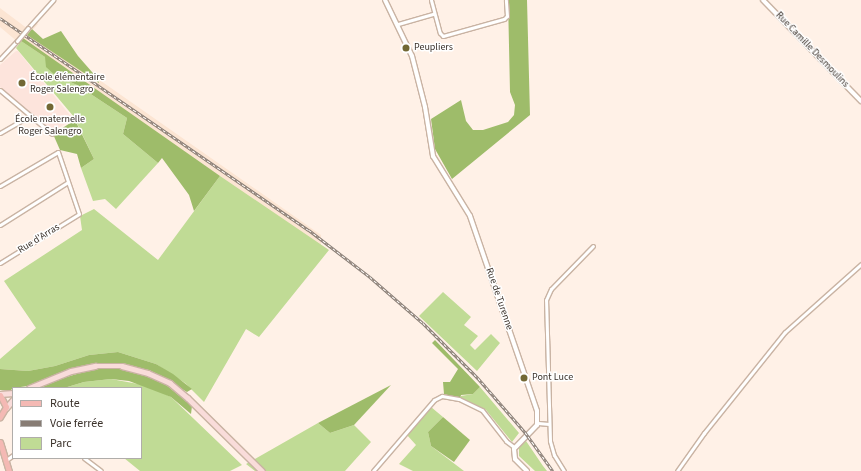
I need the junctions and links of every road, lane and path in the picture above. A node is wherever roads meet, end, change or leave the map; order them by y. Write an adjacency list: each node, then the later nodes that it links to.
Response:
1 (53, 0): 8 (street, bridge)
2 (385, 0): 7 (street, Rue de Turenne)
3 (431, 0): 6 (street)
4 (506, 0): 6 (street)
5 (763, 0): 10 (street, Rue Camille Desmoulins)
6 (434, 14): 7 (street)
7 (398, 24): 28 (street, Rue de Turenne)
8 (0, 59)
9 (0, 90): 11 (street)
10 (861, 101)
11 (30, 116): 12 (street); 13 (street)
12 (0, 133)
13 (52, 134)
14 (68, 182): 15 (street); 16 (street); 18 (street, Rue d'Arras)
15 (0, 186)
16 (0, 225)
17 (593, 246): 29 (street)
18 (0, 263)
19 (861, 264): 41 (street)
20 (45, 382): 21 (main road); 22 (main road); 37 (main road)
21 (32, 387)
22 (36, 387)
23 (12, 393): 24 (main road)
24 (0, 394): 26 (main road)
25 (12, 401): 26 (main road)
26 (6, 408): 27 (main road)
27 (0, 418)
28 (538, 423): 29 (street); 31 (street)
29 (549, 424): 40 (street)
30 (0, 442): 34 (main road)
31 (514, 447): 38 (street); 39 (street)
32 (12, 456): 34 (street)
33 (85, 459): 36 (street)
34 (5, 461): 35 (main road)
35 (9, 471)
36 (101, 471)
37 (262, 471)
38 (373, 471)
39 (527, 471)
40 (564, 471)
41 (677, 471)

